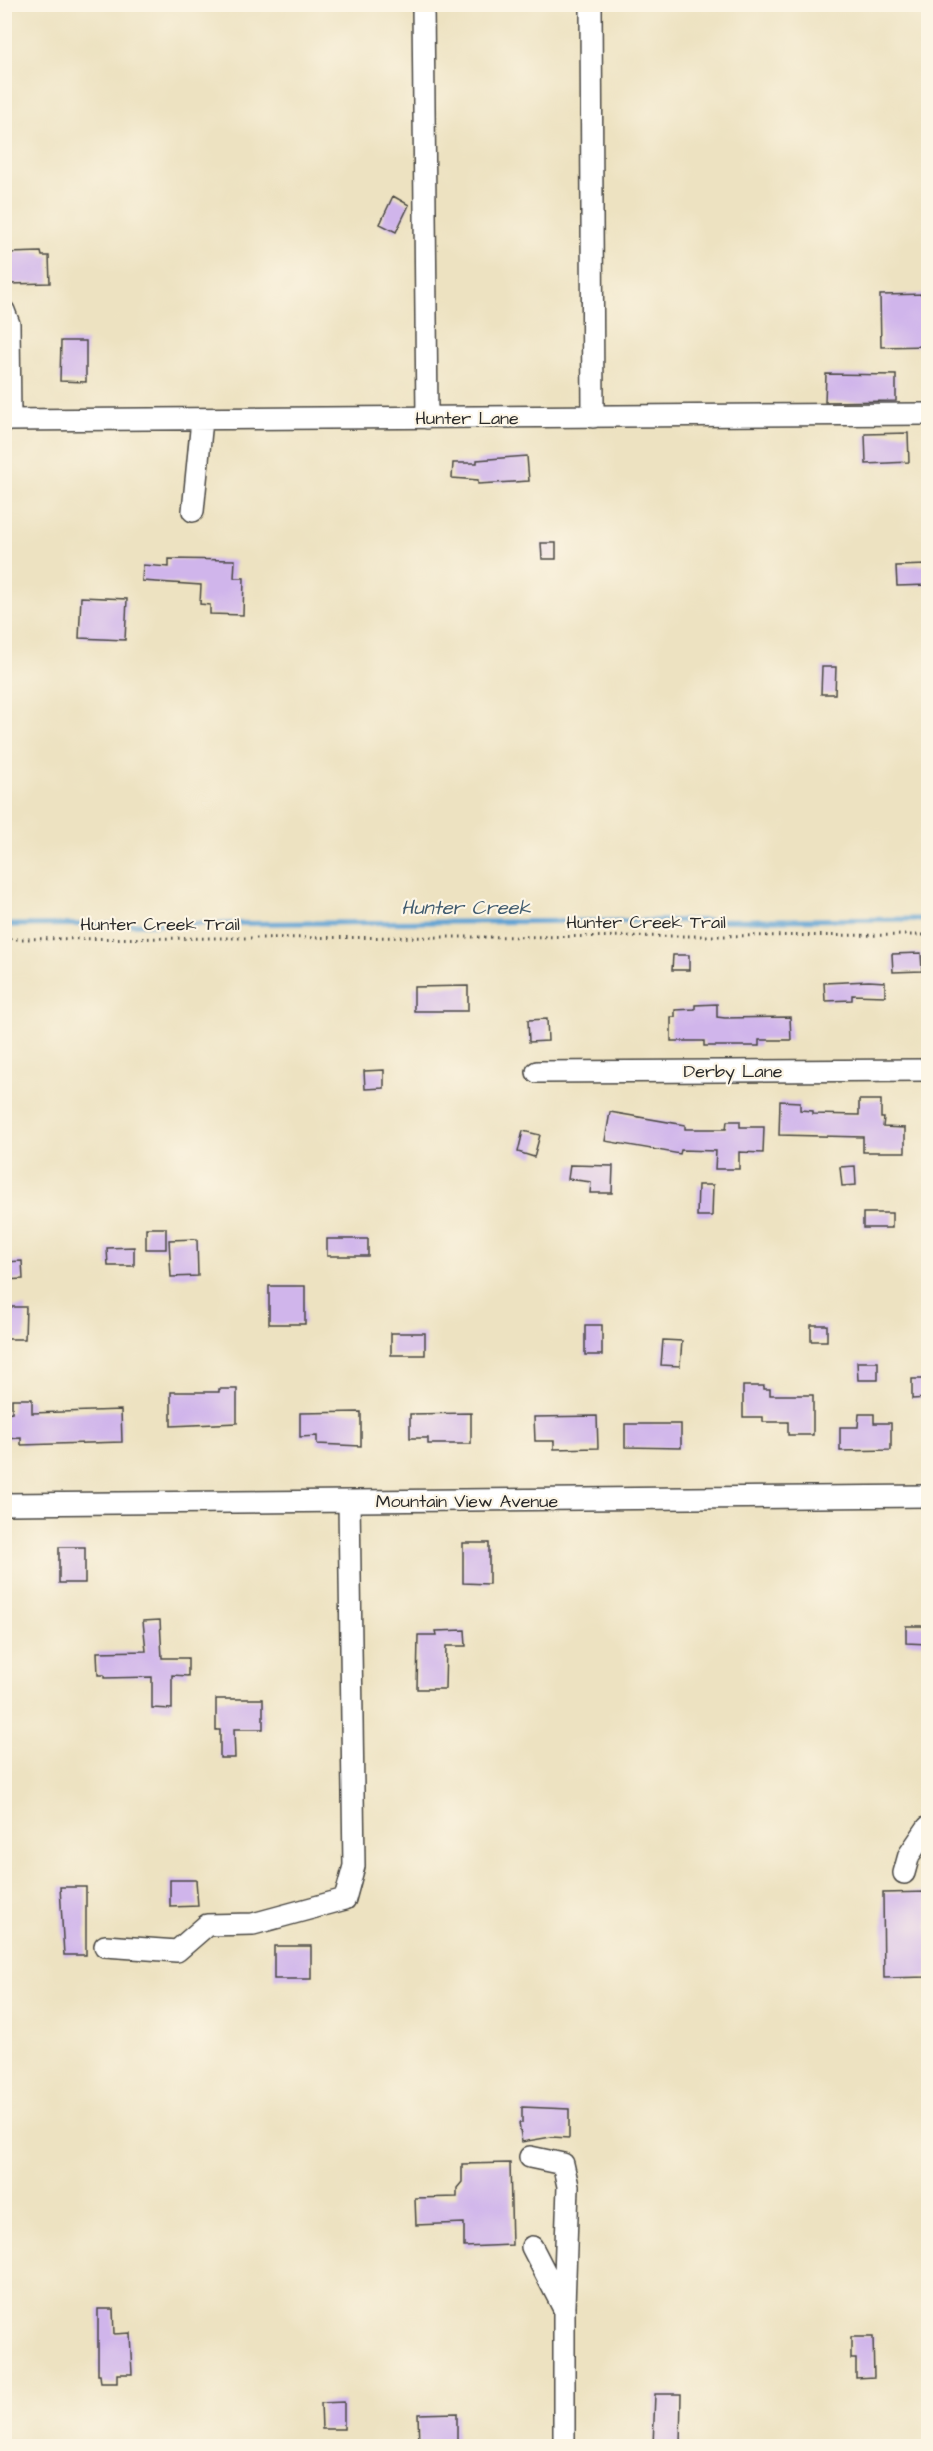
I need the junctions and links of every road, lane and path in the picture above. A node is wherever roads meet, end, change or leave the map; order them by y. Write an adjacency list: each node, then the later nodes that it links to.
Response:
1 (423, 4): 6 (street)
2 (591, 4): 5 (street)
3 (4, 311): 7 (street)
4 (928, 414): 5 (street, Hunter Lane)
5 (593, 417): 6 (street, Hunter Lane)
6 (427, 418): 8 (street, Hunter Lane)
7 (7, 420): 8 (street, Hunter Lane)
8 (202, 420): 9 (street)
9 (193, 511)
10 (928, 935): 11 (path, Hunter Creek Trail)
11 (4, 939)
12 (928, 1070): 13 (street, Derby Lane)
13 (537, 1072)
14 (928, 1496): 15 (street, Mountain View Avenue)
15 (349, 1502): 16 (street, Mountain View Avenue); 19 (street)
16 (4, 1504)
17 (928, 1827): 18 (street)
18 (904, 1873)
19 (105, 1946)
20 (530, 2157): 22 (street)
21 (532, 2247): 22 (street)
22 (564, 2309): 23 (street)
23 (564, 2446)

